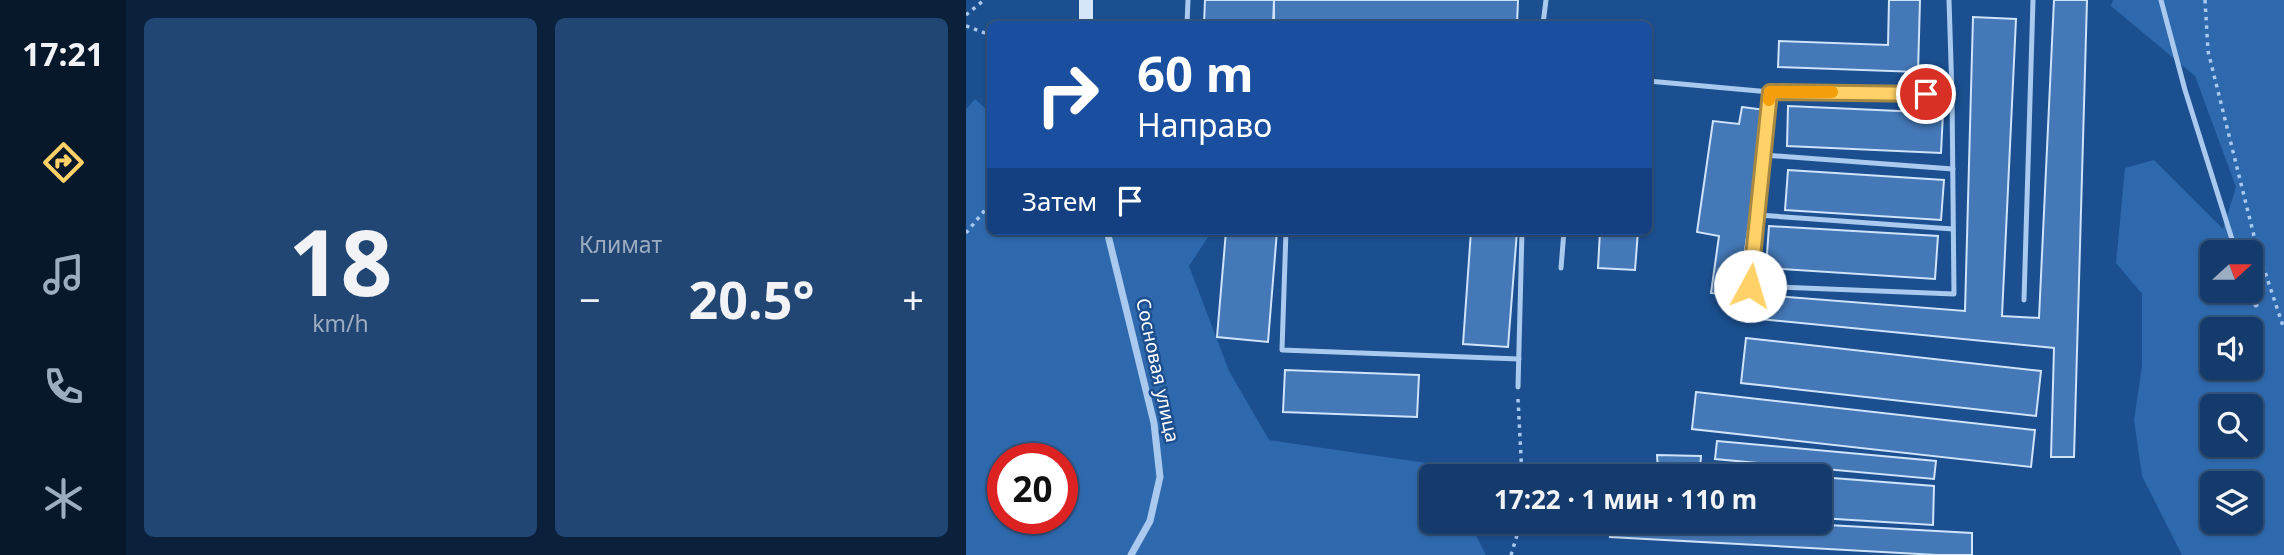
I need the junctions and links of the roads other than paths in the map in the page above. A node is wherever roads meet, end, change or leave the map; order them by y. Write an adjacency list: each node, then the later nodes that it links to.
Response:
1 (1086, 0): 7 (street)
2 (1188, 0): 8 (lane)
3 (1546, 0): 9 (lane)
4 (1949, 0): 12 (lane)
5 (2033, 0): 23 (lane)
6 (2161, 0): 21 (lane)
7 (1086, 21)
8 (1187, 21)
9 (1543, 21)
10 (1652, 81): 11 (lane)
11 (1770, 92): 12 (lane); 13 (lane)
12 (1952, 94): 14 (lane)
13 (1764, 155): 14 (lane); 15 (lane)
14 (1952, 169): 16 (lane)
15 (1758, 215): 16 (lane); 16 (lane)
16 (1953, 229)
17 (1108, 235): 26 (street, Сосновая улица)
18 (1286, 235): 24 (lane)
19 (1522, 235): 24 (lane)
20 (1564, 235): 22 (lane)
21 (2232, 240)
22 (1562, 268)
23 (2024, 300)
24 (1519, 359): 25 (lane)
25 (1518, 387)
26 (1131, 555)

